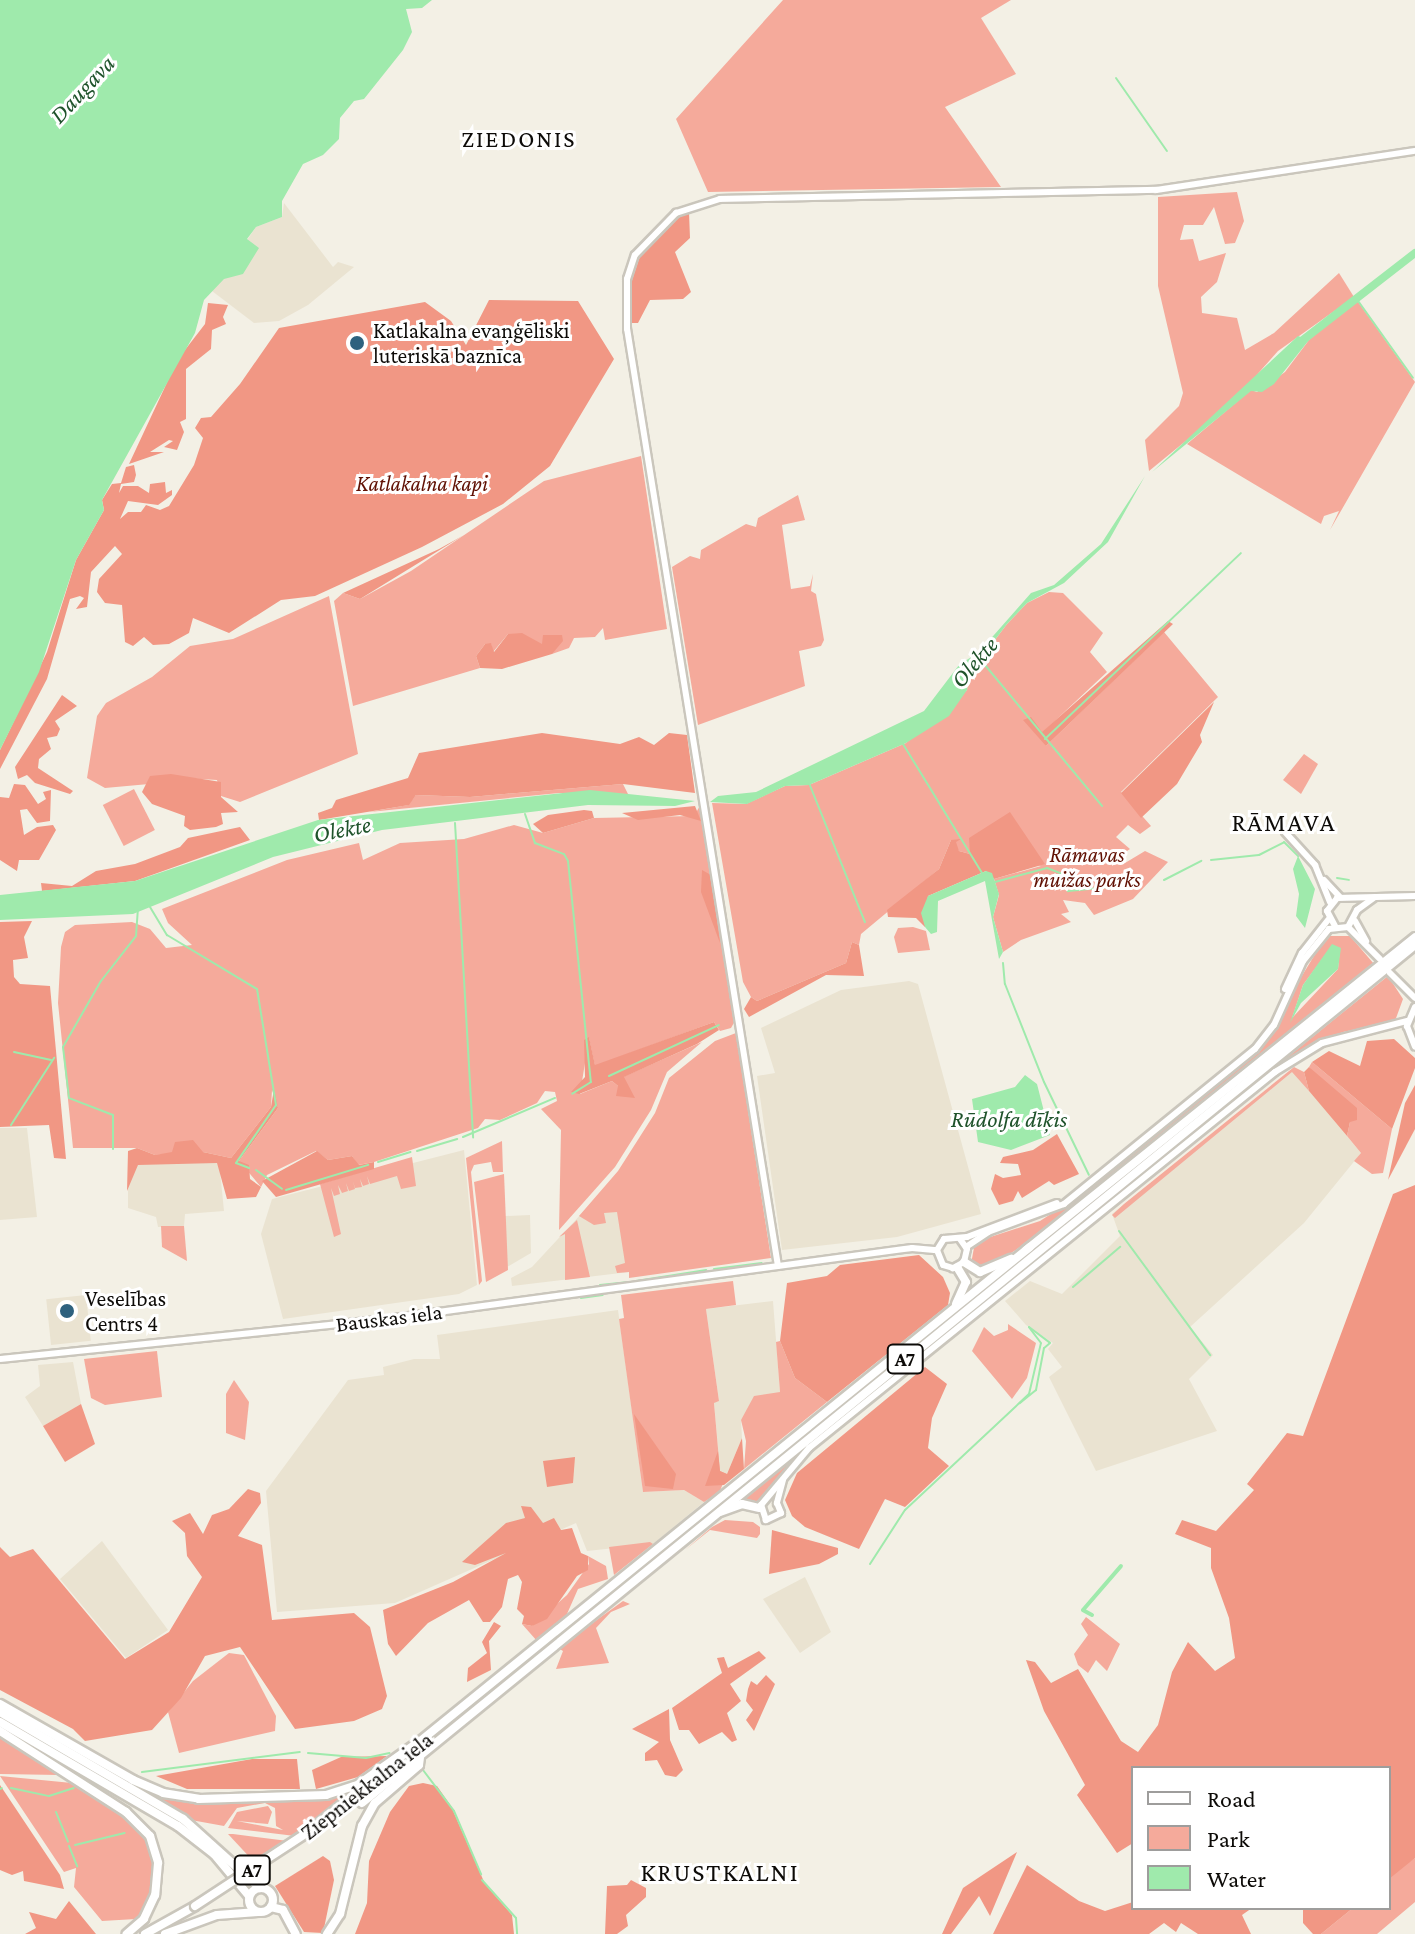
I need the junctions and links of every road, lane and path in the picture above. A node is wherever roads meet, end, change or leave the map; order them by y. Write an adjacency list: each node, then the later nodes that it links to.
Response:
1 (1415, 151): 35 (main road)
2 (1285, 832): 3 (main road)
3 (1321, 877): 6 (main road); 8 (main road)
4 (1378, 895): 5 (main road); 7 (main road); 9 (main road)
5 (1415, 896)
6 (1340, 897): 7 (main road); 8 (main road)
7 (1352, 901): 9 (main road)
8 (1330, 902): 10 (main road)
9 (1357, 910): 11 (main road)
10 (1328, 920): 12 (main road); 23 (main road)
11 (1355, 921): 13 (main road); 15 (main road)
12 (1335, 927): 13 (main road); 23 (main road)
13 (1348, 927): 15 (main road)
14 (1415, 937): 32 (highway, A7)
15 (1368, 945): 19 (main road)
16 (1415, 945): 18 (highway, A7)
17 (1415, 952): 18 (highway)
18 (1398, 958): 42 (highway, A7)
19 (1380, 959)
20 (1390, 973): 21 (main road)
21 (1403, 987): 22 (main road); 24 (main road)
22 (1415, 998)
23 (1282, 1004): 29 (main road)
24 (1414, 1008): 25 (main road)
25 (1407, 1021): 26 (main road); 27 (main road)
26 (1383, 1027): 27 (main road); 38 (main road)
27 (1407, 1032): 28 (main road)
28 (1415, 1047)
29 (1073, 1197): 30 (main road); 31 (main road)
30 (960, 1239): 31 (main road); 33 (main road)
31 (966, 1247): 34 (main road)
32 (1030, 1247): 34 (highway); 36 (highway, A7)
33 (937, 1250): 34 (main road); 35 (main road, Bauskas iela)
34 (961, 1264): 36 (highway)
35 (778, 1266): 37 (main road, Bauskas iela)
36 (944, 1318): 44 (highway, Ziepniekkalna iela / A7)
37 (0, 1359)
38 (783, 1480): 39 (main road); 40 (main road)
39 (769, 1500): 40 (main road); 41 (main road)
40 (777, 1503): 41 (main road)
41 (760, 1508): 42 (highway)
42 (702, 1522): 45 (highway, A7)
43 (0, 1704): 48 (highway)
44 (465, 1709): 45 (highway); 48 (highway, Ziepniekkalna iela / A7)
45 (478, 1709): 50 (highway)
46 (0, 1712): 52 (highway)
47 (0, 1722): 52 (highway)
48 (439, 1730): 58 (highway, Ziepniekkalna iela / A7, bridge)
49 (0, 1731): 57 (highway)
50 (420, 1757): 51 (highway); 61 (highway)
51 (362, 1803)
52 (180, 1823): 53 (highway); 54 (highway)
53 (260, 1888): 54 (highway); 55 (highway)
54 (249, 1896): 56 (highway)
55 (271, 1907): 56 (highway); 60 (highway)
56 (258, 1912): 59 (highway)
57 (127, 1934)
58 (145, 1934)
59 (165, 1934)
60 (296, 1934)
61 (327, 1934)

